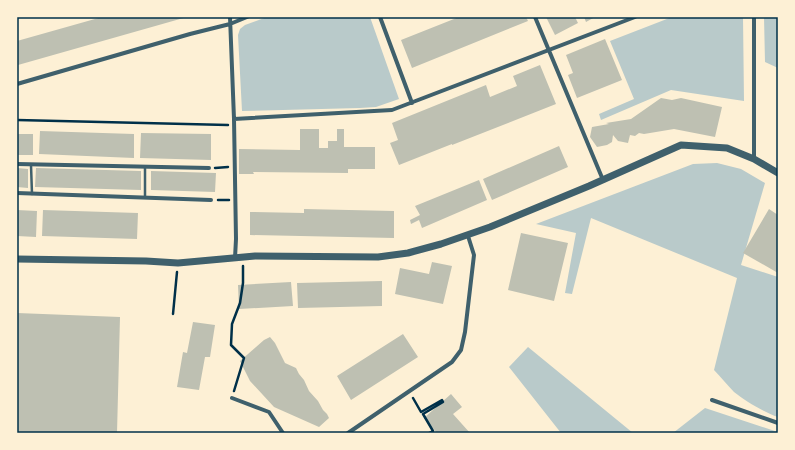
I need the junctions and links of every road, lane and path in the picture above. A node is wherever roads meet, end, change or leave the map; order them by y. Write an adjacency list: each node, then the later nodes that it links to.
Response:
1 (230, 17): 7 (street)
2 (247, 17): 7 (street)
3 (380, 17): 10 (street)
4 (535, 17): 8 (street)
5 (635, 17): 8 (street)
6 (754, 17): 14 (street)
7 (230, 24): 9 (street); 11 (street)
8 (548, 50): 10 (street); 21 (street)
9 (17, 84)
10 (412, 103): 11 (street)
11 (234, 118): 13 (street)
12 (17, 120): 13 (path)
13 (234, 125): 18 (street)
14 (754, 159): 20 (street); 21 (street)
15 (17, 164): 16 (street)
16 (32, 164): 17 (street); 23 (lane)
17 (145, 167): 19 (street); 24 (lane)
18 (235, 167): 19 (path); 26 (street)
19 (209, 168)
20 (778, 173)
21 (603, 180): 27 (street)
22 (17, 193): 23 (street)
23 (32, 194): 24 (street)
24 (145, 197): 25 (street)
25 (212, 200): 26 (path)
26 (236, 200): 28 (street)
27 (468, 236): 28 (street); 30 (street)
28 (239, 258): 29 (street); 31 (path)
29 (17, 259)
30 (409, 391): 35 (street); 36 (path)
31 (232, 398): 34 (street)
32 (712, 400): 33 (street)
33 (778, 423)
34 (283, 433)
35 (348, 433)
36 (429, 433)

